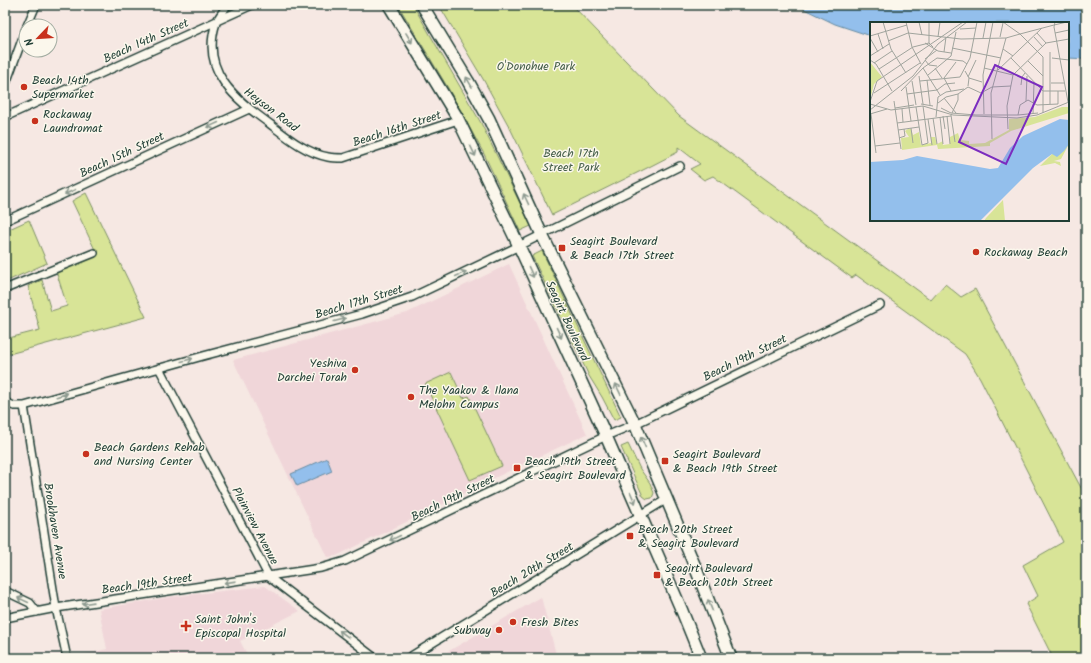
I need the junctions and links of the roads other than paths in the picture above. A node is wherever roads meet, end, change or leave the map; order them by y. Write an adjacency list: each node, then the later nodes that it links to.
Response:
1 (36, 5): 6 (street)
2 (227, 5): 7 (street, Heyson Road)
3 (252, 5): 7 (street, Beach 14th Street)
4 (389, 5): 12 (main road, Seagirt Boulevard, one-way to 12)
5 (422, 5): 16 (main road, Seagirt Boulevard, one-way to 5)
6 (30, 18)
7 (216, 22): 10 (street, Heyson Road); 11 (street, Beach 14th Street)
8 (18, 51): 9 (street)
9 (5, 86)
10 (249, 109): 13 (street, Heyson Road); 15 (street, Beach 15th Street, one-way to 15)
11 (5, 117)
12 (458, 120): 13 (street, Beach 16th Street); 17 (main road, Seagirt Boulevard, one-way to 17)
13 (343, 158)
14 (680, 166): 16 (street, Beach 17th Street)
15 (5, 221)
16 (542, 234): 17 (street, Beach 17th Street); 24 (main road, Seagirt Boulevard, one-way to 16)
17 (519, 246): 21 (street, Beach 17th Street, one-way to 17); 25 (main road, Seagirt Boulevard, one-way to 25)
18 (94, 253): 19 (street)
19 (5, 289)
20 (880, 304): 24 (street, Beach 19th Street)
21 (159, 368): 23 (street, Beach 17th Street, one-way to 21); 28 (street, Plainview Avenue)
22 (5, 402): 23 (street)
23 (24, 406): 30 (street, Brookhaven Avenue)
24 (635, 424): 25 (street, Beach 19th Street); 26 (main road, Seagirt Boulevard, one-way to 24)
25 (606, 436): 27 (main road, Seagirt Boulevard, one-way to 27); 28 (street, Beach 19th Street, one-way to 28)
26 (667, 499): 27 (street, Beach 20th Street); 37 (main road, Seagirt Boulevard, one-way to 26)
27 (641, 516): 35 (street, Beach 20th Street); 36 (main road, Seagirt Boulevard)
28 (269, 577): 30 (street, Beach 19th Street, one-way to 30); 34 (street, Plainview Avenue, one-way to 28)
29 (5, 591): 31 (street, one-way to 29)
30 (56, 608): 31 (street, Beach 19th Street); 33 (street, Brookhaven Avenue)
31 (37, 612): 32 (street, Beach 19th Street)
32 (5, 618)
33 (67, 658)
34 (375, 658)
35 (408, 658)
36 (700, 658)
37 (731, 658)

